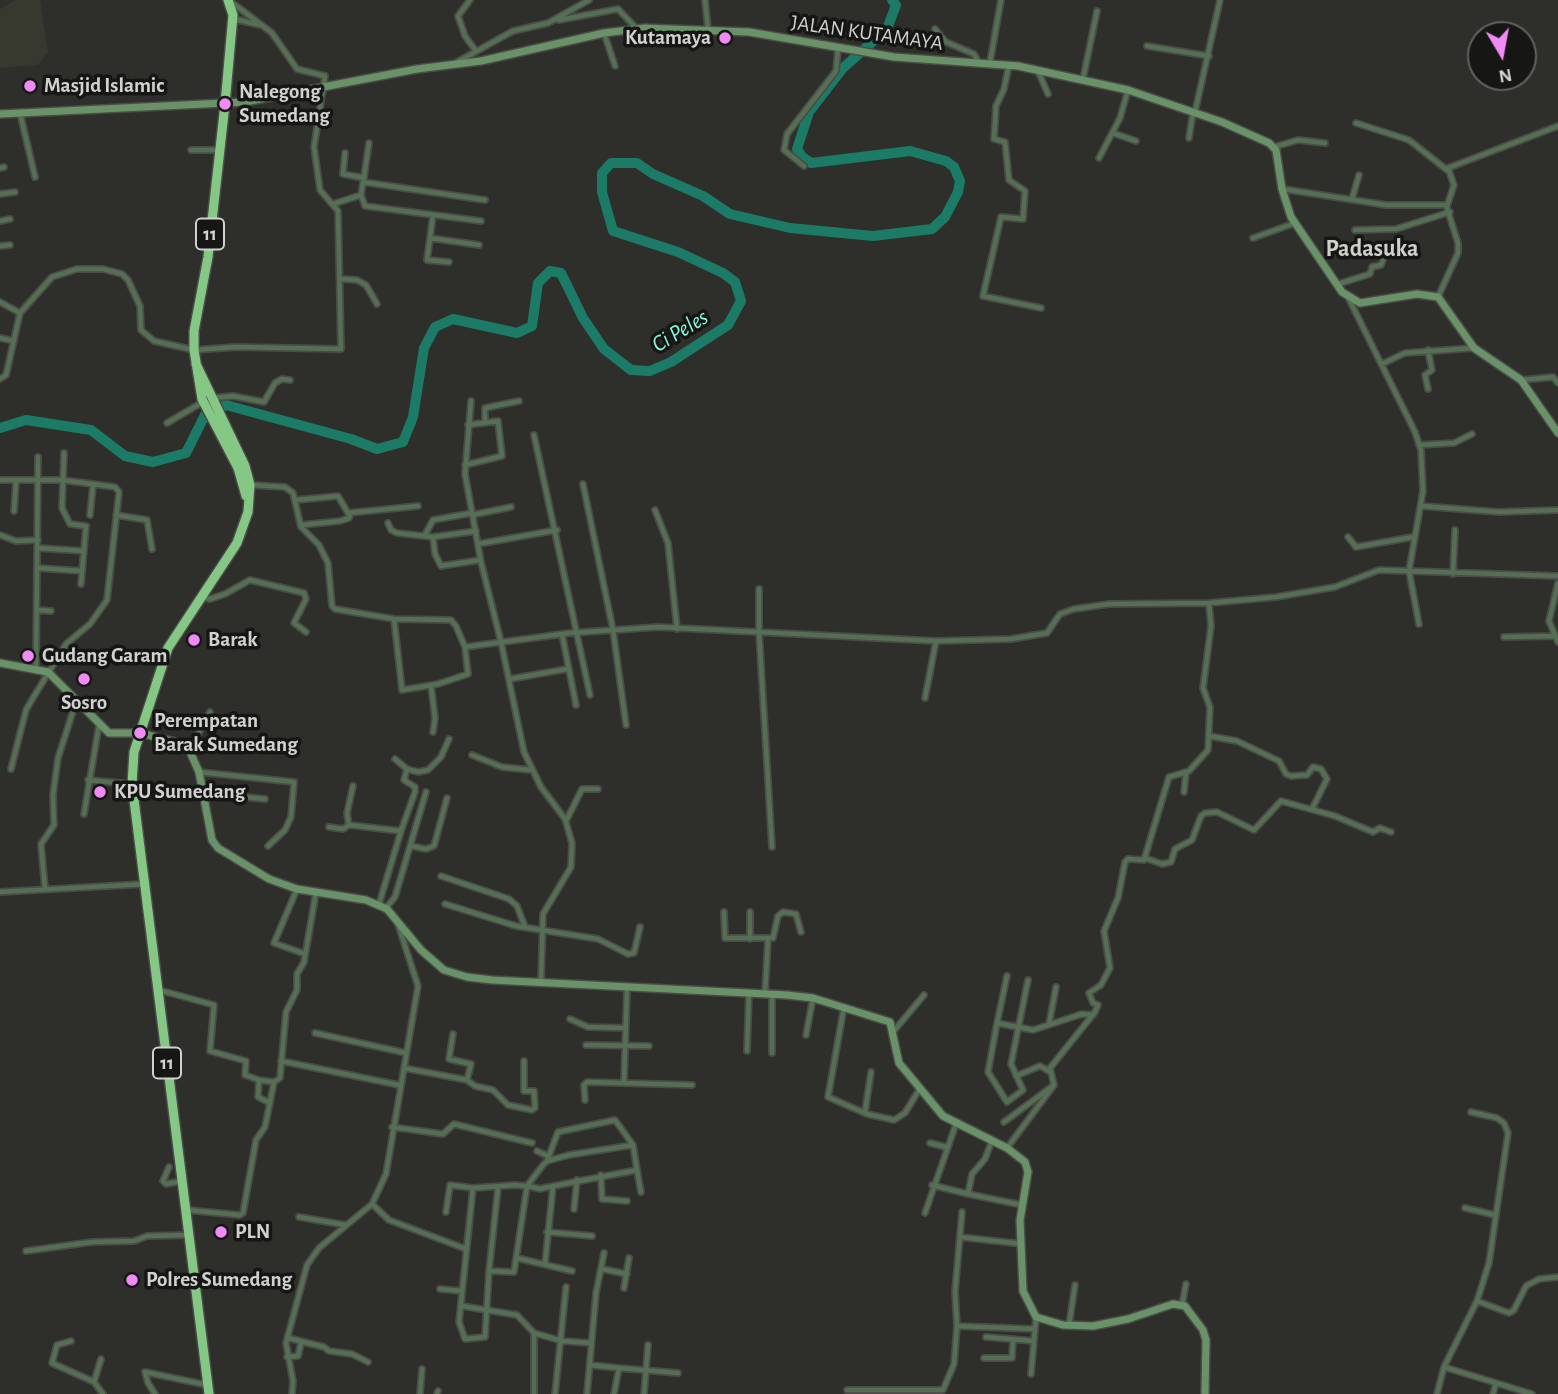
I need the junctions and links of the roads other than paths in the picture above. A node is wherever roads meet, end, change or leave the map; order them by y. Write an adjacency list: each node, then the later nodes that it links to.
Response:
1 (229, 0): 8 (highway, 11); 10 (street)
2 (470, 0): 17 (street)
3 (589, 0): 9 (street)
4 (705, 0): 12 (street)
5 (1001, 0): 19 (street)
6 (1220, 0): 18 (street)
7 (1097, 10): 25 (street)
8 (232, 23): 10 (street); 29 (highway, 11)
9 (548, 23): 11 (street); 17 (street)
10 (264, 27): 26 (street)
11 (638, 29): 12 (main road, JALAN KUTAMAYA); 14 (main road, JALAN KUTAMAYA)
12 (708, 29): 16 (main road, JALAN KUTAMAYA)
13 (935, 29): 20 (street)
14 (604, 33): 22 (main road, JALAN KUTAMAYA); 23 (street)
15 (1147, 46): 18 (street)
16 (838, 48): 20 (main road, JALAN KUTAMAYA); 45 (street)
17 (476, 51): 22 (street)
18 (1209, 56): 31 (street)
19 (989, 62): 20 (main road, JALAN KUTAMAYA); 21 (main road, JALAN KUTAMAYA)
20 (979, 63)
21 (1009, 64): 24 (main road, JALAN KUTAMAYA); 77 (street)
22 (450, 65): 26 (main road, JALAN KUTAMAYA)
23 (615, 66)
24 (1038, 70): 25 (main road, JALAN KUTAMAYA); 28 (street)
25 (1083, 79): 27 (main road, JALAN KUTAMAYA)
26 (323, 85): 29 (main road, JALAN KUTAMAYA); 56 (street)
27 (1128, 90): 31 (main road, JALAN KUTAMAYA); 35 (street)
28 (1048, 94)
29 (225, 104): 30 (main road, JALAN KUTAMAYA); 42 (highway, 11)
30 (20, 112): 32 (main road, JALAN KUTAMAYA); 48 (street)
31 (1194, 112): 36 (street); 40 (main road, JALAN KUTAMAYA)
32 (0, 114)
33 (1356, 123): 46 (street)
34 (1558, 126): 46 (street)
35 (1112, 133): 37 (street); 44 (street)
36 (1189, 138)
37 (1136, 141)
38 (369, 143): 49 (street)
39 (1325, 143): 40 (street)
40 (1273, 146): 50 (main road)
41 (191, 150): 42 (street)
42 (220, 150): 82 (highway, 11)
43 (345, 153): 49 (street)
44 (1100, 158)
45 (804, 166)
46 (1448, 171): 57 (street)
47 (1359, 175): 54 (street)
48 (36, 177)
49 (363, 180): 53 (street); 55 (street)
50 (1282, 189): 54 (street); 62 (main road)
51 (15, 192): 52 (street)
52 (0, 194)
53 (361, 195): 56 (street); 58 (street)
54 (1352, 199): 57 (street)
55 (485, 200)
56 (333, 204): 71 (street)
57 (1449, 209): 63 (street); 73 (street)
58 (433, 215): 61 (street); 64 (street)
59 (10, 219): 60 (street)
60 (0, 220)
61 (481, 221)
62 (1295, 223): 65 (street); 72 (main road)
63 (1355, 230)
64 (430, 238): 67 (street); 70 (street)
65 (1253, 238)
66 (10, 245): 68 (street)
67 (479, 245)
68 (0, 246)
69 (1383, 260): 72 (street)
70 (449, 262)
71 (341, 279): 76 (street); 82 (street)
72 (1337, 285): 74 (main road)
73 (1438, 298): 74 (main road); 81 (main road)
74 (1349, 299): 84 (street)
75 (0, 303): 78 (street)
76 (377, 304)
77 (1041, 307)
78 (19, 313): 80 (street); 82 (street)
79 (0, 338): 80 (street)
80 (14, 341): 85 (street)
81 (1474, 348): 83 (street); 87 (main road)
82 (194, 350): 90 (highway, 11)
83 (1427, 350): 84 (street); 89 (street)
84 (1382, 364): 99 (street)
85 (0, 379)
86 (290, 380): 90 (street)
87 (1521, 380): 88 (street); 96 (main road)
88 (1558, 383)
89 (1428, 389)
90 (207, 401): 93 (street); 109 (highway, 11)
91 (471, 401): 95 (street)
92 (519, 401): 94 (street)
93 (167, 423)
94 (485, 423): 95 (street); 102 (street)
95 (468, 425): 102 (street)
96 (1558, 433)
97 (1472, 434): 99 (street)
98 (534, 435): 123 (street)
99 (1419, 445): 112 (street)
100 (64, 453): 104 (street)
101 (38, 457): 106 (street)
102 (465, 465): 118 (street)
103 (0, 480): 105 (street)
104 (62, 480): 106 (street); 108 (street); 135 (street)
105 (16, 481): 106 (street); 116 (street)
106 (39, 481): 131 (street)
107 (583, 484): 152 (street)
108 (93, 485): 119 (street); 120 (street)
109 (247, 485): 110 (street); 145 (highway, 11)
110 (296, 500): 117 (street); 122 (street)
111 (418, 506): 117 (street)
112 (1421, 506): 115 (street); 130 (street)
113 (511, 507): 118 (street)
114 (655, 510): 151 (street)
115 (1558, 510)
116 (14, 511)
117 (351, 513): 122 (street)
118 (472, 514): 125 (street); 127 (street)
119 (90, 515)
120 (116, 516): 134 (street); 166 (street)
121 (388, 523): 127 (street)
122 (301, 525): 149 (street)
123 (557, 530): 132 (street); 154 (street)
124 (1455, 530): 140 (street)
125 (475, 531): 128 (street); 132 (street)
126 (0, 535): 131 (street)
127 (425, 535): 128 (street)
128 (433, 537): 136 (street)
129 (1348, 537): 130 (street)
130 (1413, 537): 139 (street)
131 (38, 540): 133 (street)
132 (478, 544): 136 (street)
133 (38, 548): 135 (street); 137 (street)
134 (152, 549)
135 (84, 551): 138 (street)
136 (481, 560): 160 (street)
137 (38, 568): 138 (street); 147 (street)
138 (82, 571): 143 (street)
139 (1409, 571): 140 (street); 146 (street); 150 (street)
140 (1453, 574): 141 (street)
141 (1558, 576)
142 (1558, 583): 157 (street)
143 (81, 584)
144 (759, 589): 155 (street)
145 (199, 596): 153 (street); 177 (highway, 11)
146 (1209, 603): 159 (street); 178 (street)
147 (37, 610): 148 (street); 164 (street)
148 (51, 611)
149 (394, 619): 162 (street); 168 (street)
150 (1419, 624)
151 (677, 629): 152 (street); 155 (street)
152 (613, 630): 154 (street); 175 (street)
153 (306, 632)
154 (577, 632): 156 (street); 169 (street)
155 (759, 632): 159 (street); 206 (street)
156 (562, 634): 160 (street); 165 (street)
157 (1555, 636): 158 (street); 161 (street)
158 (1504, 637)
159 (936, 641): 171 (street)
160 (501, 642): 162 (street); 167 (street)
161 (1558, 642)
162 (465, 647): 168 (street)
163 (0, 663): 164 (main road)
164 (36, 668): 166 (main road)
165 (567, 670): 167 (street); 172 (street)
166 (48, 672): 170 (main road); 183 (street)
167 (510, 679): 185 (street)
168 (431, 686): 176 (street)
169 (590, 695)
170 (77, 698): 174 (main road); 210 (street)
171 (925, 698)
172 (576, 705)
173 (210, 712): 180 (street)
174 (99, 725): 177 (main road); 188 (street)
175 (626, 725)
176 (433, 732)
177 (139, 733): 180 (main road); 189 (highway, 11)
178 (1209, 736): 187 (street); 197 (street)
179 (449, 739): 184 (street)
180 (190, 749): 186 (main road)
181 (472, 755): 185 (street)
182 (395, 759): 184 (street)
183 (11, 769)
184 (407, 769): 202 (street)
185 (532, 770): 199 (street)
186 (199, 772): 194 (main road); 204 (street)
187 (1186, 773): 193 (street); 207 (street)
188 (88, 780): 189 (street); 198 (street)
189 (132, 784): 209 (highway, 11)
190 (353, 786): 200 (street)
191 (598, 789): 199 (street)
192 (426, 792): 205 (street)
193 (1184, 792)
194 (202, 793): 196 (street); 211 (main road)
195 (447, 798): 205 (street)
196 (265, 799)
197 (1312, 809): 203 (street); 207 (street)
198 (84, 814)
199 (565, 821): 221 (street)
200 (349, 825): 201 (street); 202 (street)
201 (329, 827)
202 (401, 831): 215 (street)
203 (1391, 832)
204 (268, 846)
205 (411, 846): 215 (street)
206 (772, 847)
207 (1145, 858): 237 (street)
208 (441, 876): 219 (street)
209 (145, 884): 210 (street); 231 (highway, 11)
210 (45, 889): 212 (street)
211 (297, 889): 213 (main road); 225 (street)
212 (0, 892)
213 (316, 892): 215 (main road); 225 (street)
214 (445, 904): 219 (street)
215 (382, 906): 218 (main road)
216 (724, 912): 223 (street)
217 (750, 912): 223 (street)
218 (398, 920): 228 (main road); 251 (street)
219 (525, 927): 221 (street)
220 (640, 927): 221 (street)
221 (543, 928): 228 (street)
222 (801, 932): 224 (street)
223 (750, 939): 224 (street)
224 (768, 939): 233 (street)
225 (305, 954): 254 (street)
226 (1007, 976): 239 (street)
227 (1028, 979): 241 (street)
228 (541, 982): 229 (main road)
229 (627, 985): 232 (main road); 242 (street)
230 (1056, 987): 240 (street)
231 (158, 990): 259 (street); 286 (highway, 11)
232 (749, 993): 233 (main road); 250 (street)
233 (769, 994): 235 (main road); 252 (street)
234 (924, 995): 243 (street)
235 (813, 998): 236 (main road); 246 (street)
236 (844, 1007): 243 (main road); 269 (street)
237 (1093, 1015): 240 (street); 257 (street)
238 (570, 1019): 242 (street)
239 (997, 1023): 241 (street); 258 (street)
240 (1049, 1025): 241 (street)
241 (1019, 1026): 258 (street)
242 (625, 1028): 248 (street)
243 (893, 1032): 266 (main road)
244 (315, 1034): 251 (street)
245 (453, 1034): 260 (street)
246 (806, 1035)
247 (586, 1045): 248 (street)
248 (626, 1045): 249 (street); 261 (street)
249 (649, 1046)
250 (747, 1051)
251 (406, 1053): 255 (street)
252 (772, 1053)
253 (524, 1061): 260 (street)
254 (281, 1062): 262 (street); 264 (street)
255 (404, 1068): 260 (street); 264 (street)
256 (871, 1072): 269 (street)
257 (1049, 1074): 258 (street); 265 (street)
258 (1016, 1076)
259 (259, 1080): 262 (street); 268 (street)
260 (467, 1080)
261 (624, 1081): 263 (street); 267 (street)
262 (274, 1082): 268 (street)
263 (692, 1084)
264 (399, 1085): 273 (street)
265 (1054, 1085): 271 (street); 279 (street)
266 (919, 1090): 269 (street); 272 (main road)
267 (585, 1100)
268 (270, 1102): 299 (street)
269 (865, 1112)
270 (1471, 1112): 303 (street)
271 (1004, 1122)
272 (956, 1125): 276 (main road); 278 (street)
273 (392, 1127): 274 (street); 295 (street)
274 (532, 1143)
275 (930, 1143): 278 (street)
276 (992, 1143): 279 (main road); 293 (street)
277 (633, 1144): 281 (street); 281 (street); 283 (street)
278 (946, 1147): 287 (street)
279 (1007, 1148): 296 (main road)
280 (539, 1152): 281 (street)
281 (547, 1158): 288 (street)
282 (169, 1167): 286 (street)
283 (637, 1170): 284 (street); 292 (street)
284 (601, 1175): 285 (street); 294 (street)
285 (576, 1180): 289 (street); 298 (street)
286 (183, 1181): 299 (highway, 11)
287 (932, 1185): 293 (street); 302 (street)
288 (527, 1186): 289 (street); 291 (street); 314 (street)
289 (553, 1186): 306 (street)
290 (473, 1188): 291 (street); 300 (street); 311 (street)
291 (498, 1188): 318 (street)
292 (641, 1192)
293 (968, 1194): 296 (street)
294 (627, 1201)
295 (372, 1204): 305 (street); 311 (street)
296 (1022, 1205): 310 (main road)
297 (1465, 1208): 303 (street)
298 (574, 1209)
299 (187, 1210): 307 (highway, 11)
300 (446, 1212)
301 (962, 1212): 309 (street)
302 (925, 1213)
303 (1495, 1215): 328 (street)
304 (299, 1217): 305 (street)
305 (347, 1225): 338 (street)
306 (547, 1231): 308 (street); 316 (street)
307 (190, 1235): 312 (street); 359 (highway, 11)
308 (592, 1236)
309 (960, 1237): 310 (street); 333 (street)
310 (1023, 1244): 332 (main road)
311 (466, 1249): 327 (street)
312 (26, 1251)
313 (604, 1253): 317 (street)
314 (517, 1258): 316 (street); 318 (street)
315 (629, 1258): 320 (street)
316 (545, 1264): 319 (street)
317 (602, 1269): 320 (street); 344 (street)
318 (489, 1271): 331 (street)
319 (572, 1271)
320 (627, 1274): 325 (street)
321 (1558, 1277): 328 (street)
322 (1185, 1284): 330 (street)
323 (1075, 1285): 334 (street)
324 (566, 1287): 342 (street)
325 (624, 1288)
326 (440, 1289): 327 (street)
327 (462, 1291): 329 (street)
328 (1477, 1301): 351 (street)
329 (462, 1306): 331 (street); 331 (street)
330 (1182, 1306): 334 (main road); 370 (main road)
331 (487, 1309): 336 (street)
332 (1036, 1317): 334 (main road); 335 (street)
333 (957, 1326): 335 (street); 360 (street)
334 (1069, 1326)
335 (1035, 1328): 341 (street)
336 (534, 1333): 342 (street); 365 (street)
337 (986, 1337): 339 (street)
338 (288, 1338): 343 (street); 346 (street)
339 (1013, 1339): 341 (street); 347 (street)
340 (71, 1341): 357 (street)
341 (1034, 1341): 356 (street)
342 (562, 1342): 344 (street); 366 (street)
343 (301, 1343): 346 (street); 349 (street)
344 (591, 1343): 350 (street)
345 (648, 1345): 354 (street)
346 (287, 1357): 363 (street)
347 (984, 1358)
348 (101, 1359): 357 (street)
349 (368, 1362)
350 (590, 1365): 352 (street); 367 (street)
351 (1444, 1367): 358 (street); 371 (street)
352 (618, 1368): 354 (street); 368 (street)
353 (422, 1369): 364 (street)
354 (646, 1370): 355 (street); 369 (street)
355 (678, 1373)
356 (1031, 1374)
357 (94, 1382): 361 (street)
358 (1496, 1383): 372 (street); 373 (street)
359 (208, 1390): 362 (street)
360 (847, 1390)
361 (103, 1394)
362 (155, 1394)
363 (292, 1394)
364 (419, 1394)
365 (534, 1394)
366 (555, 1394)
367 (587, 1394)
368 (614, 1394)
369 (644, 1394)
370 (1205, 1394)
371 (1437, 1394)
372 (1493, 1394)
373 (1532, 1394)

